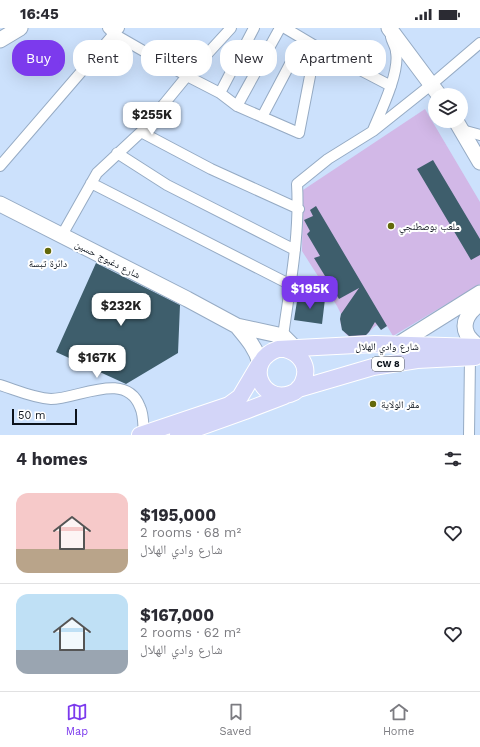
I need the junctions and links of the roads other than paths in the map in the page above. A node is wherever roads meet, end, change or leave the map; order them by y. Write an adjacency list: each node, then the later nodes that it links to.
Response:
1 (20, 28): 8 (street)
2 (231, 28): 12 (street)
3 (254, 28): 20 (street)
4 (280, 28): 22 (street)
5 (285, 28): 9 (street)
6 (388, 28): 17 (street); 18 (street)
7 (114, 30): 10 (street); 31 (street)
8 (0, 40)
9 (305, 40)
10 (141, 47)
11 (478, 47): 19 (street)
12 (212, 49)
13 (285, 73): 23 (street)
14 (187, 76): 20 (street); 27 (street)
15 (310, 76): 23 (street)
16 (372, 76): 17 (street)
17 (391, 86): 26 (street)
18 (434, 88)
19 (438, 88)
20 (220, 94): 22 (street)
21 (428, 95): 26 (street)
22 (237, 106): 23 (street)
23 (262, 117)
24 (461, 128): 30 (street)
25 (465, 128): 28 (street)
26 (373, 131): 34 (street)
27 (141, 132): 29 (street); 34 (street)
28 (480, 135)
29 (117, 153): 32 (street); 36 (street)
30 (480, 162)
31 (0, 166)
32 (91, 183): 35 (street); 37 (street)
33 (0, 204): 35 (street, شارع دغبوج حسين)
34 (299, 209): 36 (street)
35 (62, 235): 40 (street, شارع دغبوج حسين)
36 (295, 250): 37 (street)
37 (291, 285): 42 (street)
38 (480, 293): 41 (street)
39 (480, 304): 43 (street)
40 (236, 326): 42 (street); 42 (street)
41 (397, 345): 42 (main road, شارع وادي الهلال / CW 8); 43 (main road, شارع وادي الهلال / CW 8)
42 (282, 351): 45 (main road); 46 (main road); 47 (main road)
43 (477, 352): 45 (main road, شارع وادي الهلال / CW 8); 49 (street)
44 (0, 385): 47 (street)
45 (298, 389): 46 (main road)
46 (284, 396): 48 (main road)
47 (143, 435)
48 (178, 435)
49 (469, 435)

